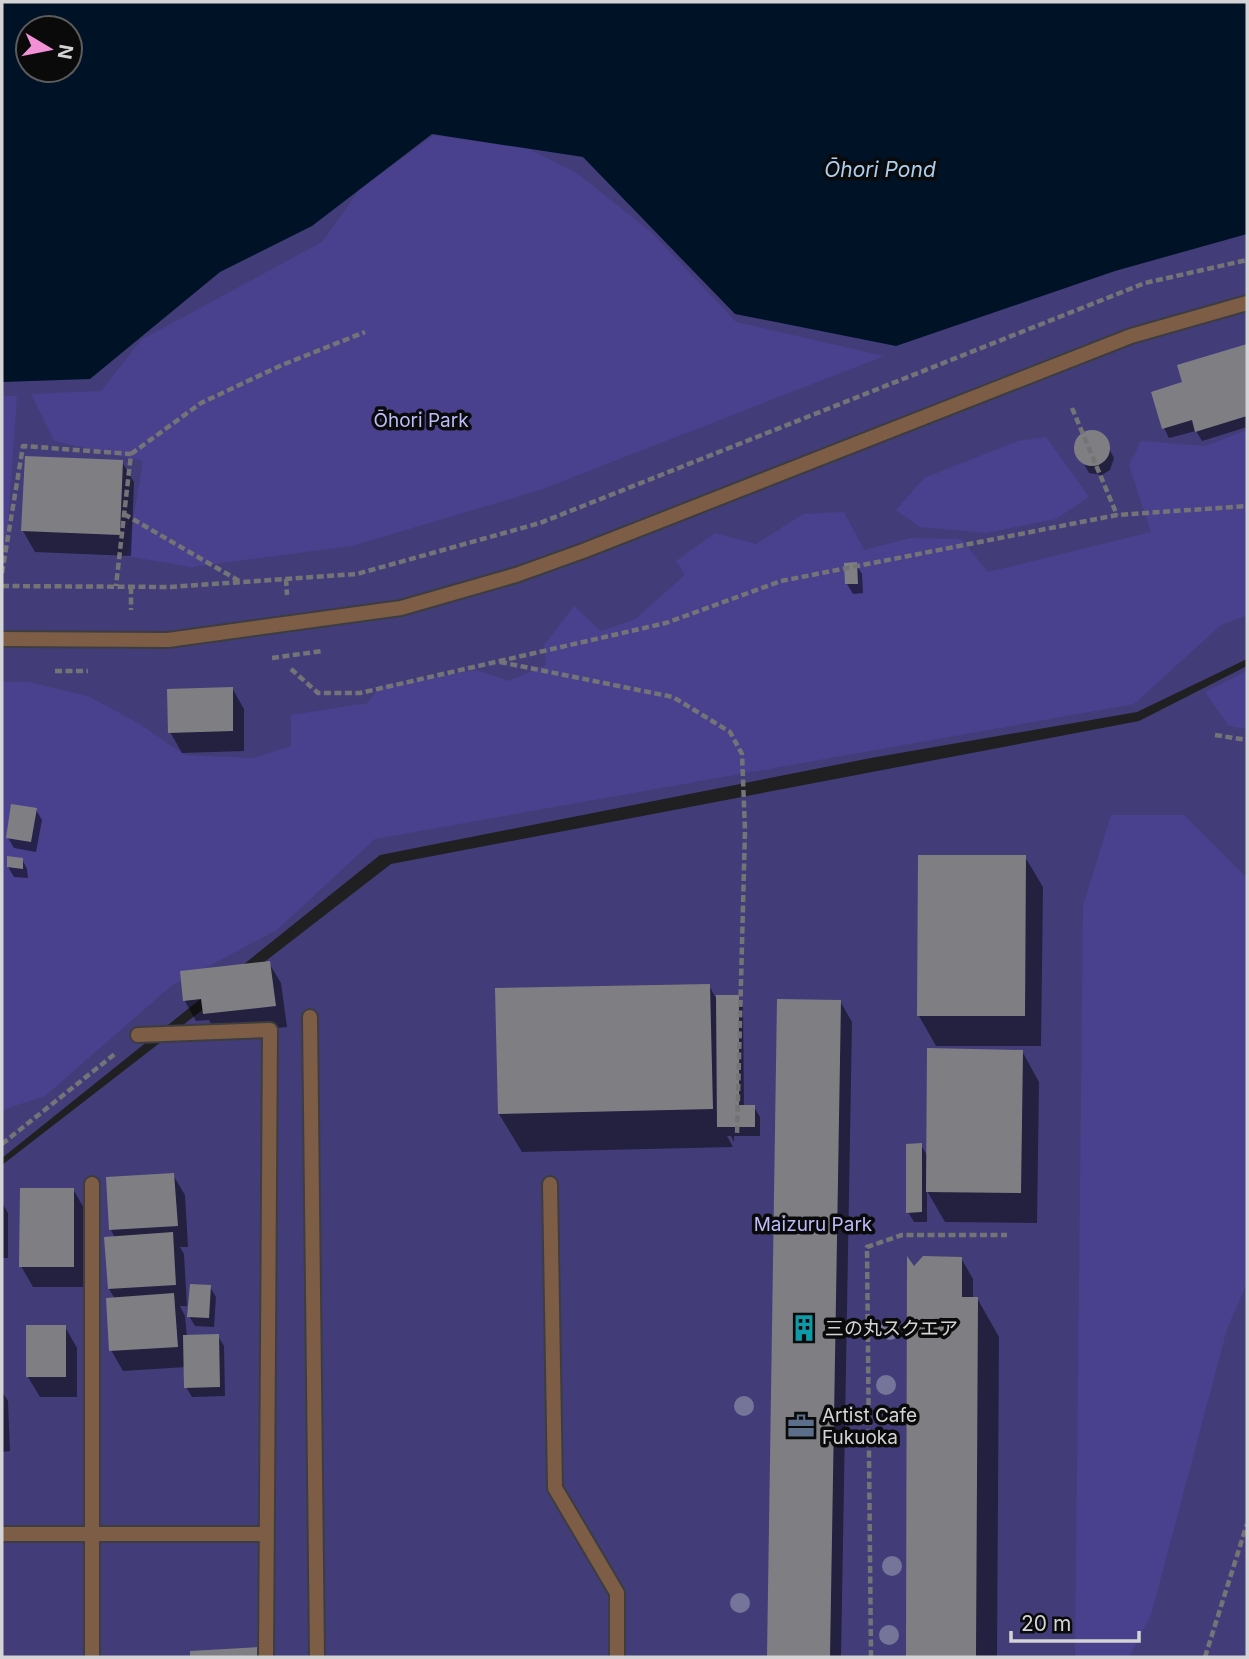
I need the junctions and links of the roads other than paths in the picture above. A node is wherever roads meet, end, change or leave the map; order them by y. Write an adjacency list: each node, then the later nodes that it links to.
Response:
1 (1247, 303): 2 (street)
2 (2, 639)
3 (310, 1017): 12 (street)
4 (138, 1035): 9 (street)
5 (92, 1184): 8 (street)
6 (550, 1184): 13 (street)
7 (2, 1534): 8 (street)
8 (91, 1534): 9 (street); 10 (street)
9 (265, 1534): 11 (street)
10 (92, 1657)
11 (266, 1657)
12 (317, 1657)
13 (617, 1657)

